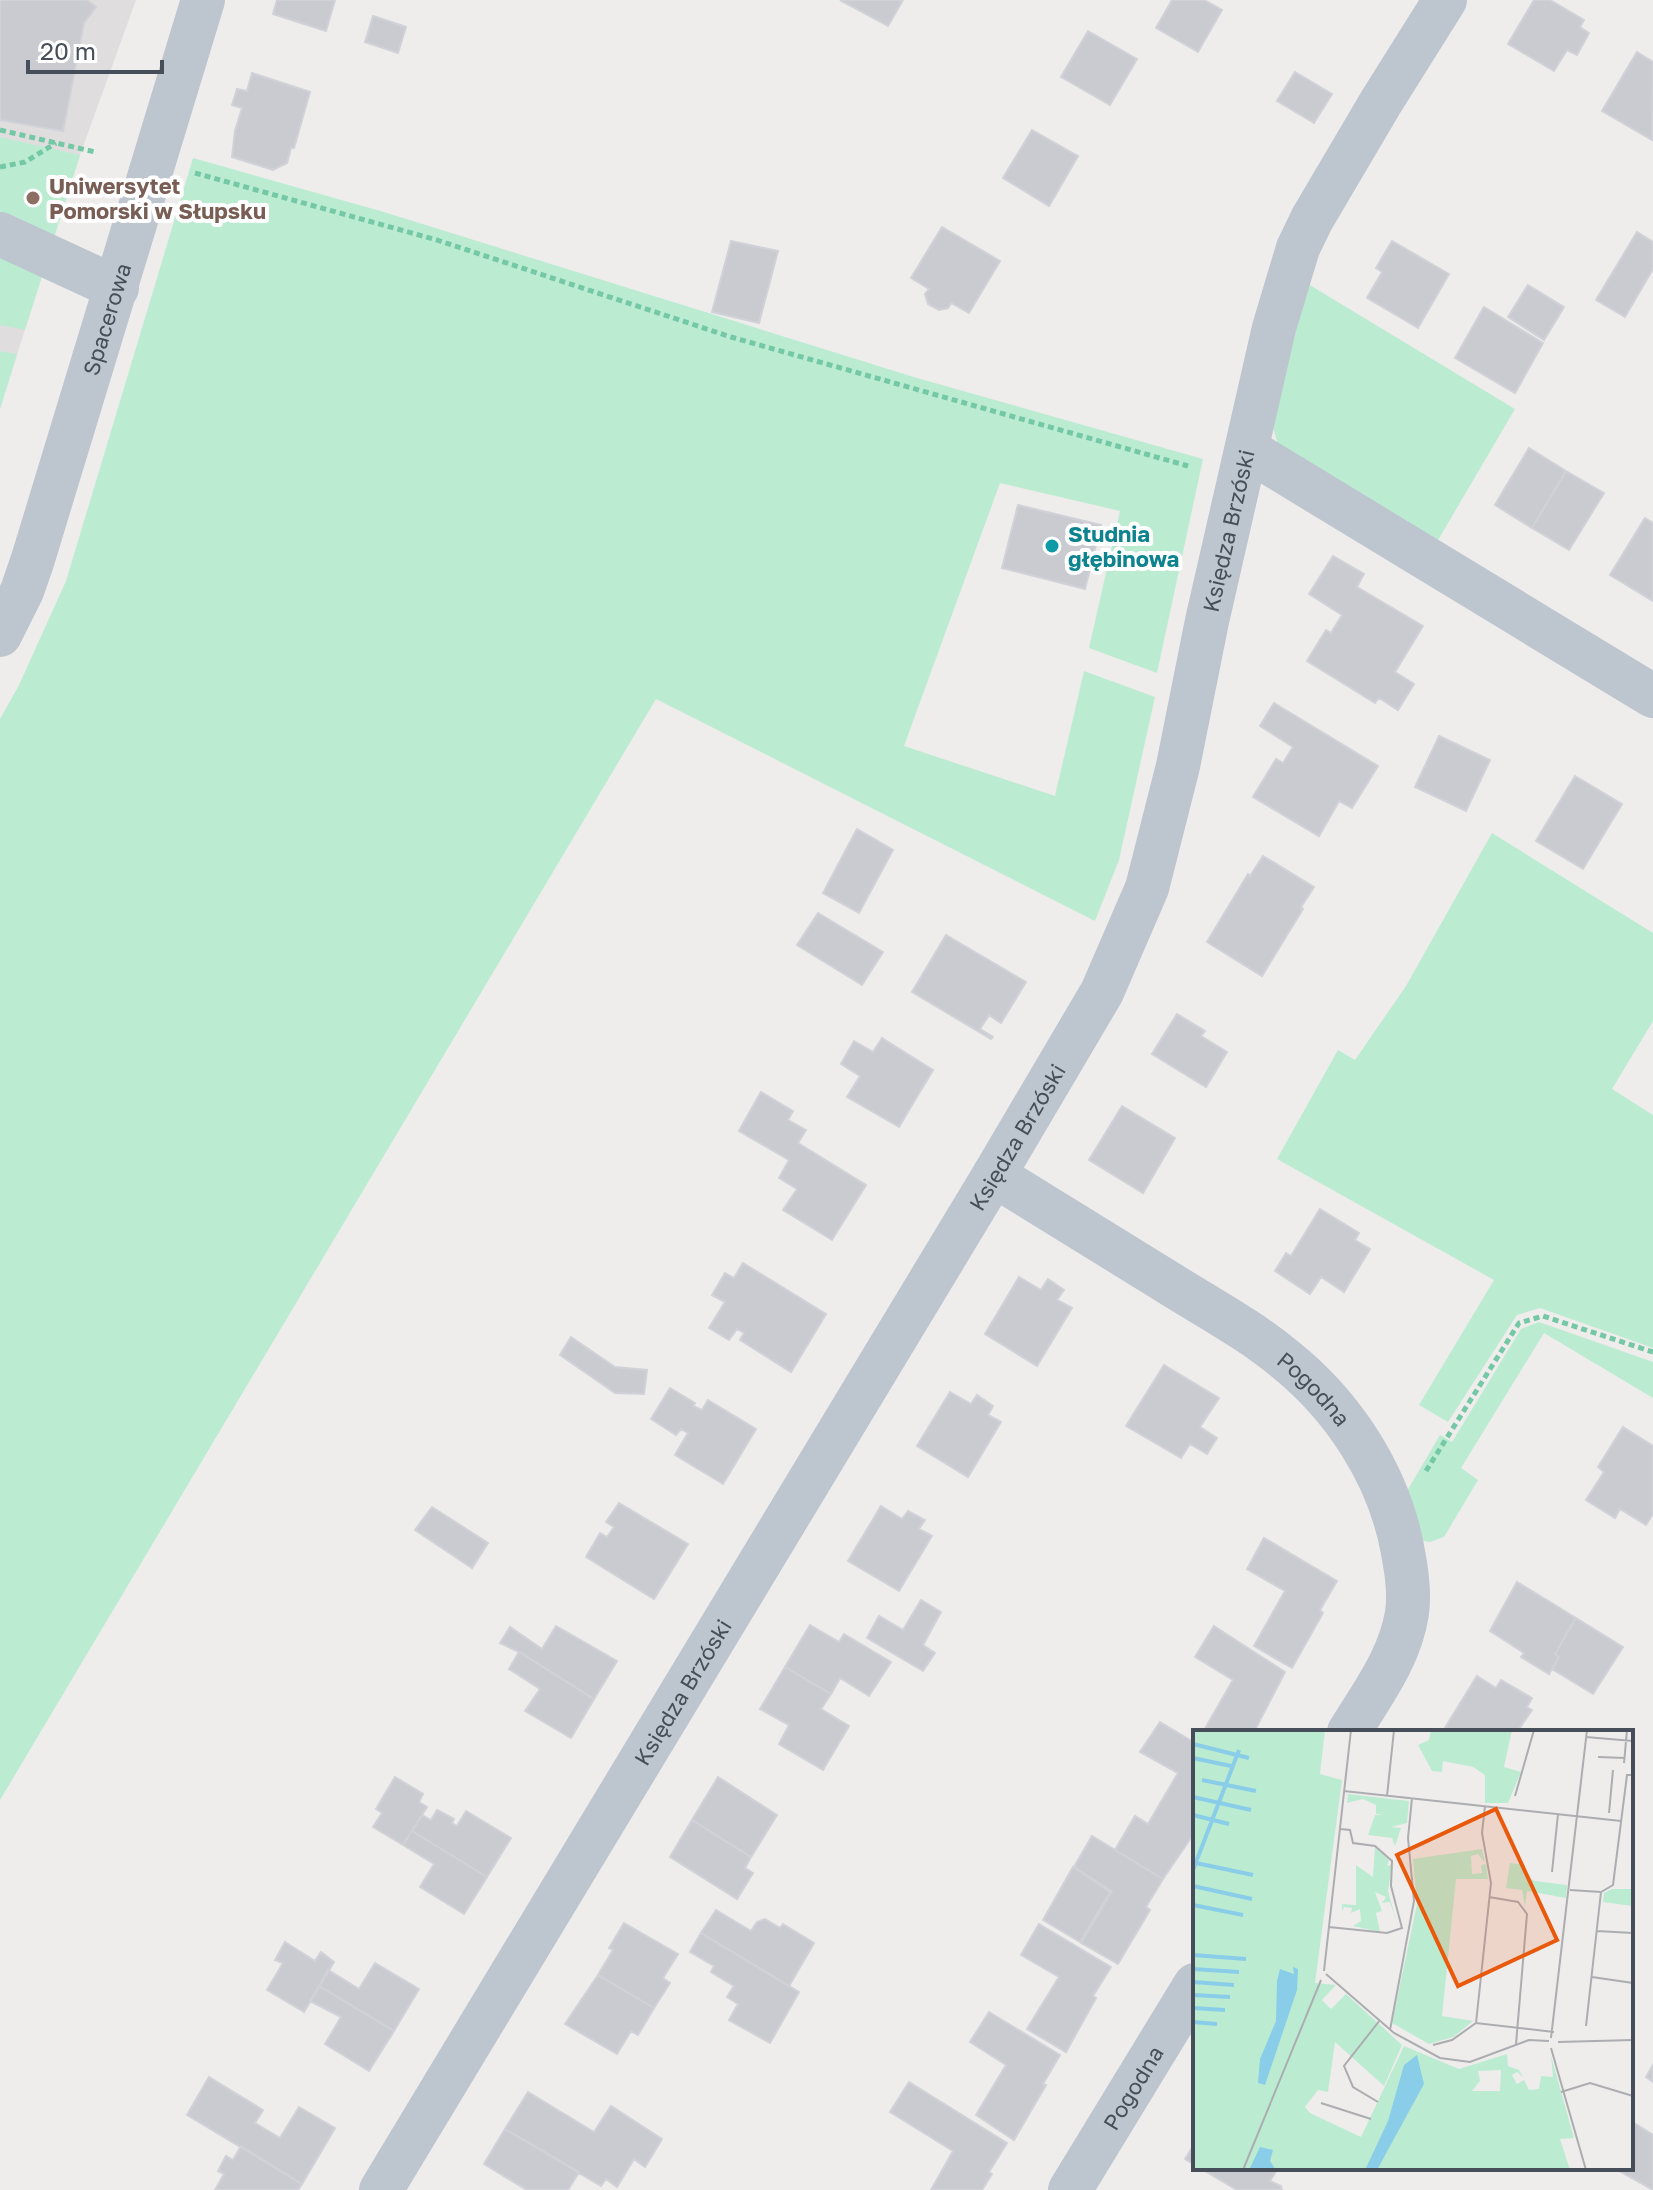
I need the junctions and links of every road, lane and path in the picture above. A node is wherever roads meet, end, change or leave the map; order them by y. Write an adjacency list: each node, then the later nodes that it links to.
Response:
1 (203, 0): 9 (street, Spacerowa)
2 (1445, 0): 10 (street, Księdza Brzóski)
3 (0, 130): 4 (path)
4 (56, 143): 5 (path); 6 (path)
5 (95, 152)
6 (0, 167)
7 (193, 172): 11 (path)
8 (0, 234): 9 (street)
9 (117, 288): 12 (street, Spacerowa)
10 (1248, 450): 13 (street); 14 (street, Księdza Brzóski)
11 (1188, 466)
12 (0, 635)
13 (1653, 696)
14 (994, 1175): 17 (street, Pogodna); 19 (street, Księdza Brzóski)
15 (1653, 1352): 16 (path)
16 (1422, 1478)
17 (1350, 1730)
18 (1193, 1988): 20 (street, Pogodna)
19 (381, 2190)
20 (1070, 2190)

